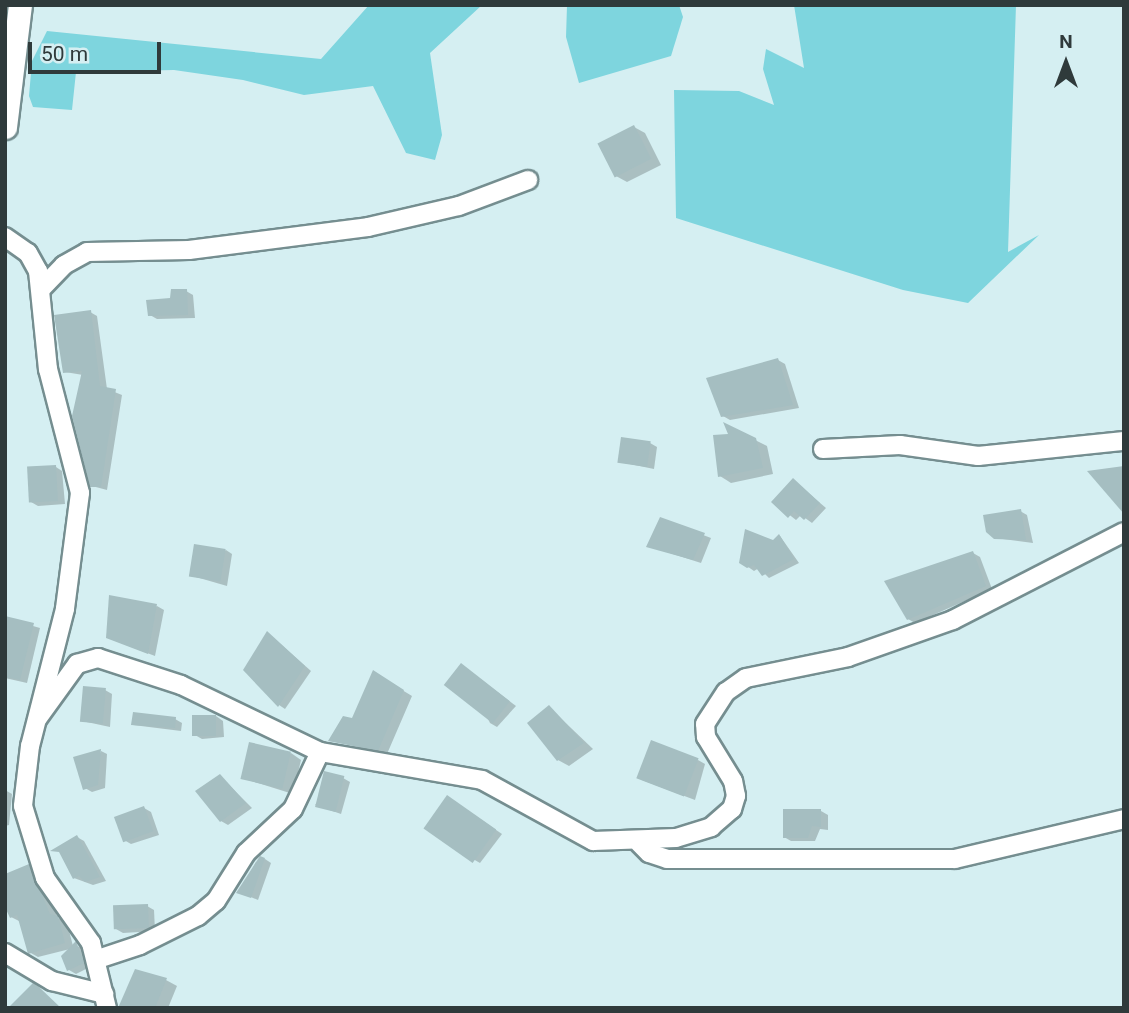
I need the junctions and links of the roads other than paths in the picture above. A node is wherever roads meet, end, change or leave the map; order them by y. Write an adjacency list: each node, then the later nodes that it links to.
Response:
1 (20, 5): 2 (street)
2 (5, 127)
3 (528, 180): 5 (street)
4 (5, 237): 5 (street)
5 (41, 289): 9 (street)
6 (1124, 441): 7 (street)
7 (823, 449)
8 (1124, 532): 12 (street)
9 (38, 718): 10 (street); 14 (street)
10 (320, 752): 12 (street); 14 (street)
11 (1124, 819): 12 (street)
12 (639, 843)
13 (5, 953): 15 (street)
14 (98, 959): 15 (street)
15 (105, 1001)

